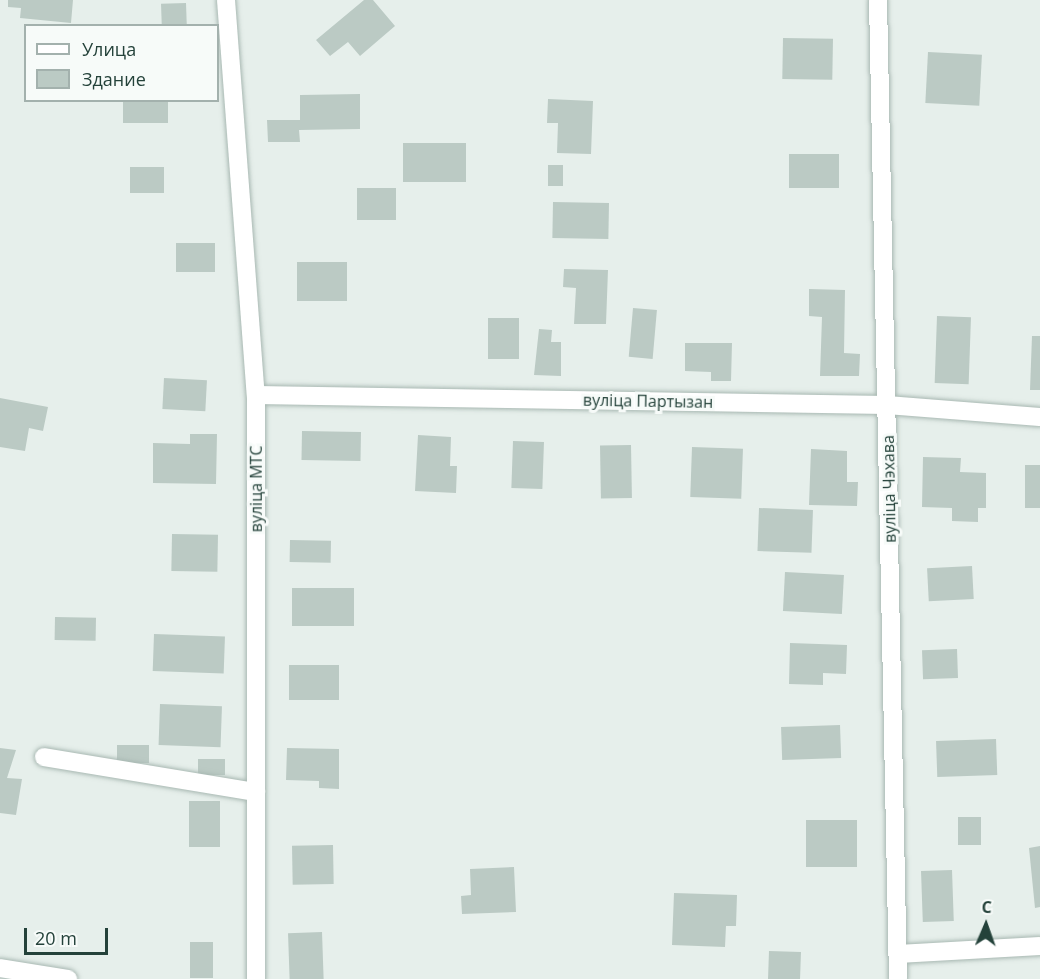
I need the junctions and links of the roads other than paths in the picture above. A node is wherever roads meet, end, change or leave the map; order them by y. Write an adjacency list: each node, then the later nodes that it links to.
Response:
1 (226, 0): 3 (street, вуліца МТС)
2 (878, 0): 4 (street, вуліца Чэхава)
3 (256, 395): 4 (street, вуліца Партызан); 7 (street, вуліца МТС)
4 (887, 405): 5 (street, вуліца Партызан); 9 (street, вуліца Чэхава)
5 (1040, 417)
6 (44, 757): 7 (street)
7 (256, 792): 12 (street, вуліца МТС)
8 (1040, 946): 9 (street)
9 (898, 954): 13 (street, вуліца Чэхава)
10 (0, 968): 11 (street)
11 (68, 979)
12 (256, 979)
13 (898, 979)

